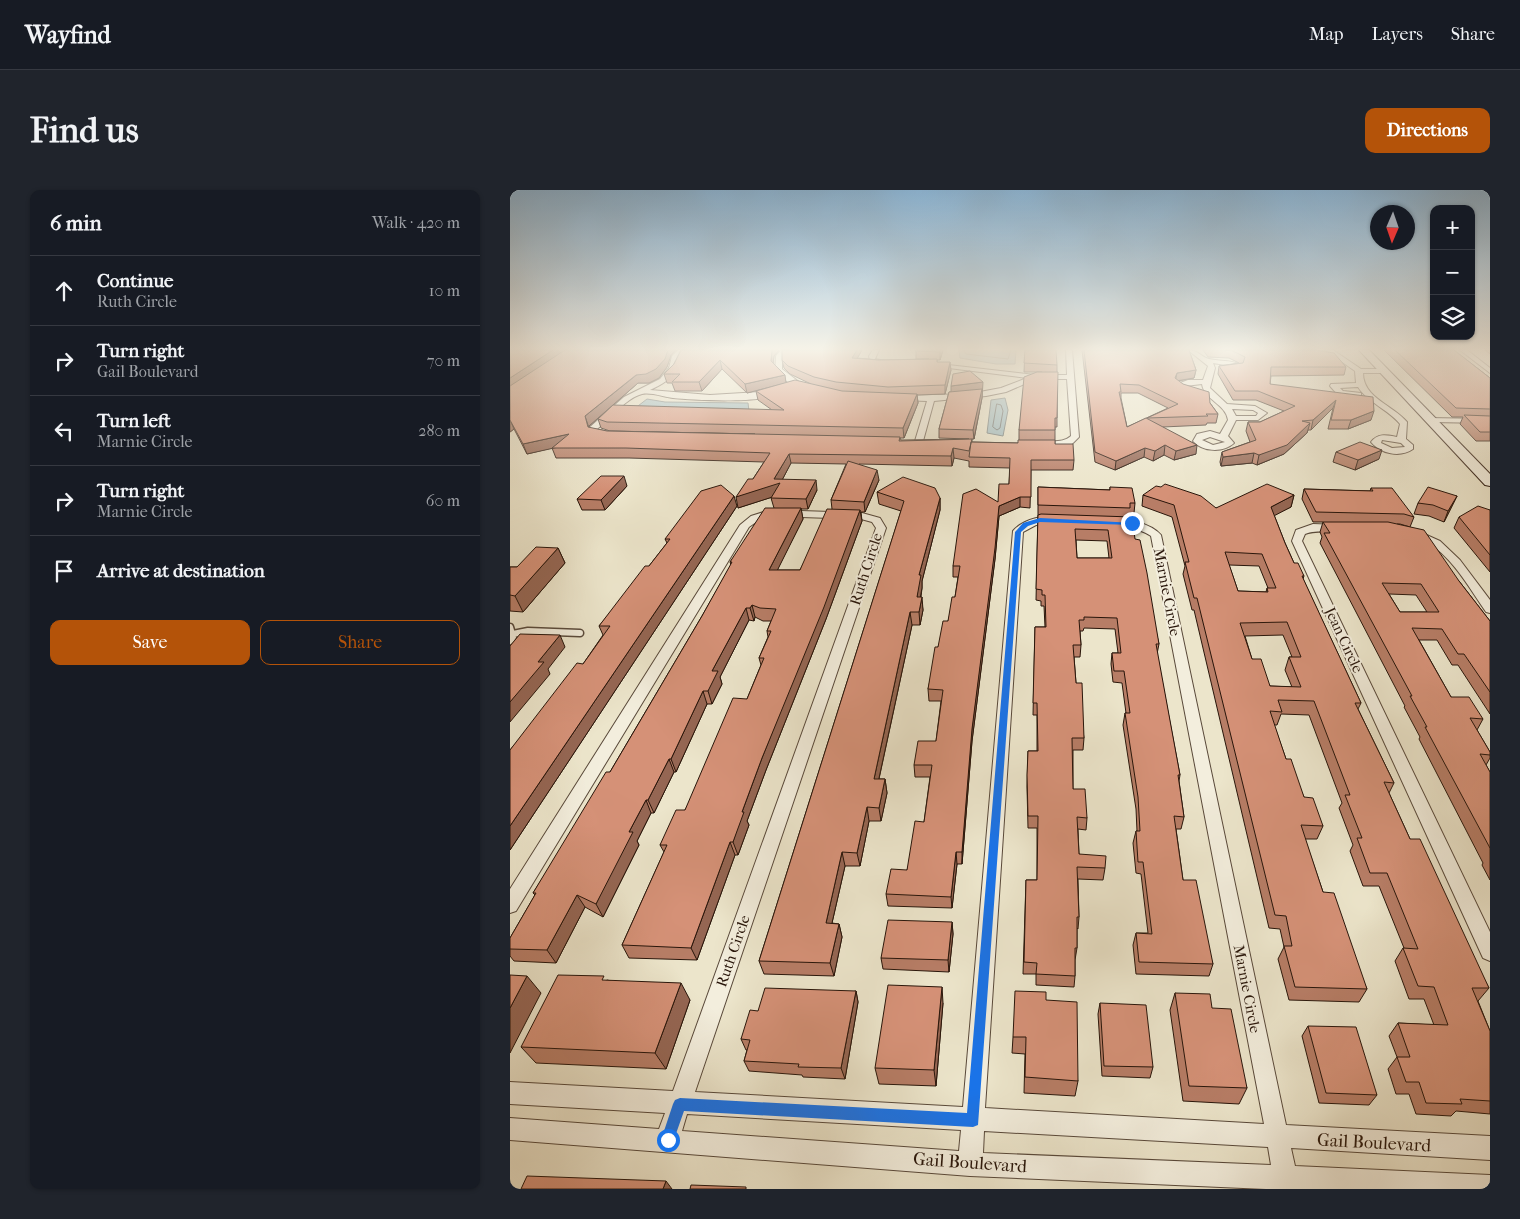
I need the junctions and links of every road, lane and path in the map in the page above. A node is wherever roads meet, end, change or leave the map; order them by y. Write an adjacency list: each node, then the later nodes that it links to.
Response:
1 (633, 397): 13 (street)
2 (967, 397): 8 (street)
3 (1073, 397): 19 (street)
4 (1215, 397): 9 (street)
5 (1370, 397): 15 (street)
6 (1408, 397): 11 (street)
7 (887, 398): 8 (street)
8 (931, 399): 17 (street)
9 (1227, 406): 10 (street); 10 (street)
10 (1232, 418): 14 (street)
11 (1430, 420): 12 (street); 20 (street)
12 (1490, 421)
13 (620, 436)
14 (1223, 436)
15 (1401, 440)
16 (909, 441): 17 (street)
17 (918, 442): 18 (street)
18 (928, 442)
19 (1028, 445)
20 (1490, 482)
21 (1068, 521): 33 (street)
22 (1095, 522): 35 (street, Marnie Circle)
23 (1351, 528): 30 (street, Jean Circle)
24 (1398, 529): 25 (street)
25 (1490, 609)
26 (510, 627): 28 (lane)
27 (580, 633): 28 (lane)
28 (511, 637)
29 (510, 905): 32 (street, Ruth Circle)
30 (1490, 952)
31 (510, 1093): 32 (street, Gail Boulevard)
32 (680, 1104): 33 (street, Gail Boulevard); 36 (street, Ruth Circle)
33 (973, 1120): 35 (street, Gail Boulevard); 38 (street)
34 (510, 1129): 36 (street, Gail Boulevard)
35 (1277, 1138): 37 (street, Gail Boulevard); 39 (street, Marnie Circle)
36 (668, 1140): 38 (street, Gail Boulevard)
37 (1490, 1148)
38 (970, 1164): 39 (street, Gail Boulevard)
39 (1286, 1178): 40 (street, Gail Boulevard)
40 (1490, 1187)

